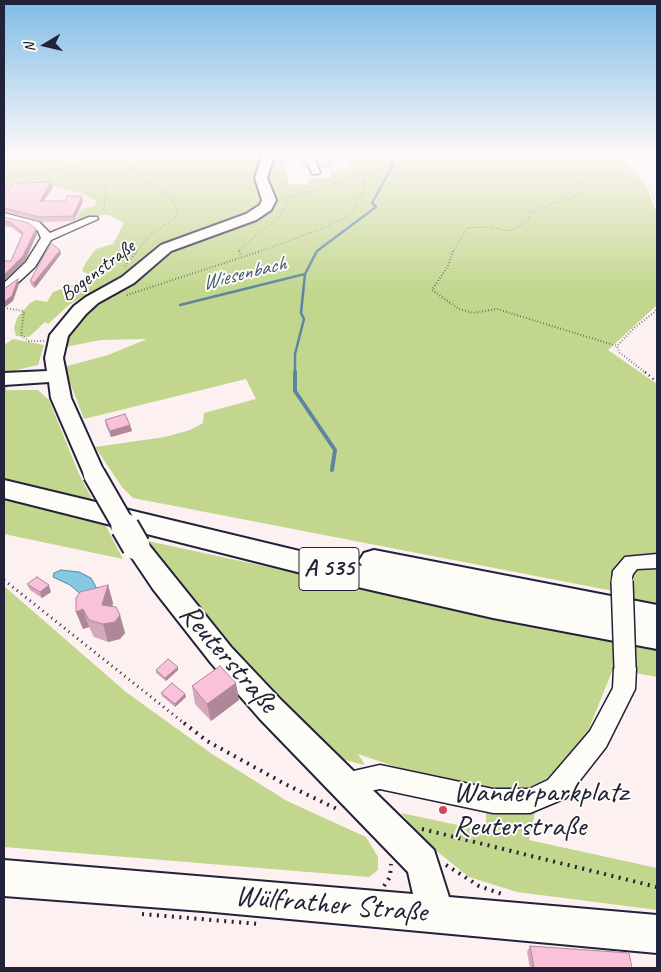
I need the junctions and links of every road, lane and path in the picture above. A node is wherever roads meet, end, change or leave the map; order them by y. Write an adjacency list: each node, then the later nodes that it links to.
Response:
1 (105, 201): 8 (path)
2 (172, 201): 12 (path)
3 (268, 201): 12 (main road, Bogenstraße)
4 (288, 201): 10 (path)
5 (358, 201): 10 (path)
6 (561, 201): 16 (path)
7 (4, 216): 9 (street)
8 (93, 219): 9 (street)
9 (47, 238): 11 (street)
10 (241, 256): 12 (path)
11 (4, 289)
12 (114, 294): 15 (main road, Bogenstraße)
13 (4, 308): 15 (path)
14 (657, 310): 16 (path)
15 (58, 340): 17 (main road, Bogenstraße)
16 (617, 346): 19 (path)
17 (56, 376): 18 (main road); 26 (main road, Reuterstraße, bridge)
18 (4, 379)
19 (657, 382)
20 (4, 473): 24 (highway, A 535)
21 (4, 489): 25 (highway, A 535)
22 (657, 562): 26 (street, bridge)
23 (4, 580): 26 (path)
24 (657, 617)
25 (657, 636)
26 (342, 797): 34 (main road, Reuterstraße)
27 (415, 827): 31 (path)
28 (438, 858): 33 (path)
29 (391, 860): 32 (path)
30 (4, 878): 34 (main road, Wülfrather Straße)
31 (657, 887)
32 (382, 890)
33 (509, 896)
34 (434, 915): 35 (main road, Wülfrather Straße)
35 (657, 934)

